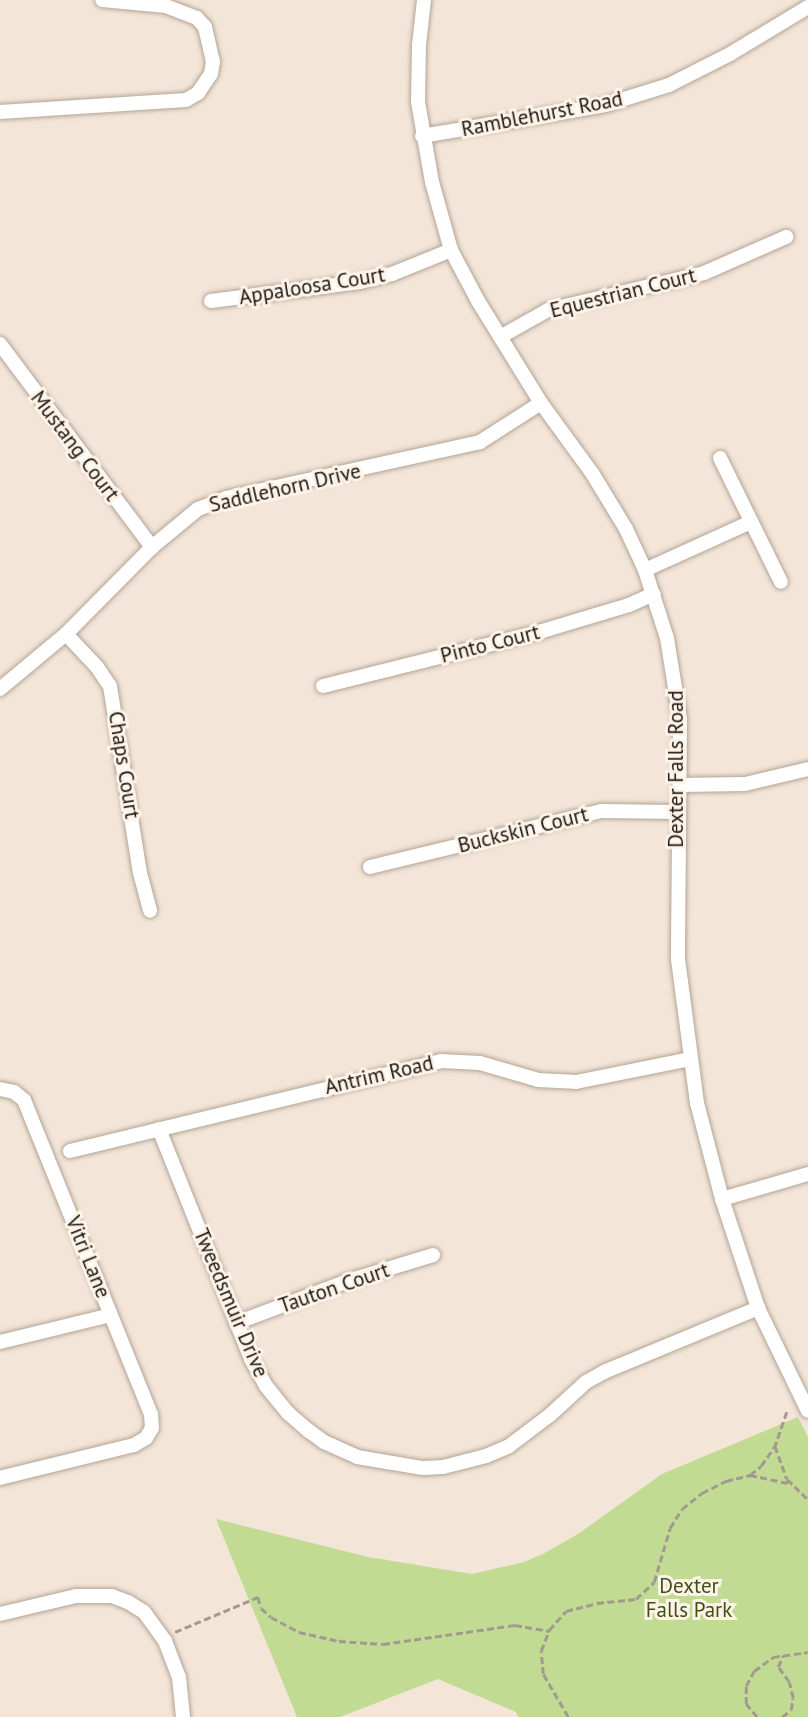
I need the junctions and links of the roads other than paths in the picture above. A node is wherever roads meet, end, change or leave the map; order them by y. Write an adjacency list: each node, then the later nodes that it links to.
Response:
1 (102, 0): 4 (street)
2 (424, 0): 5 (street, Dexter Falls Road)
3 (808, 7): 5 (street, Ramblehurst Road)
4 (0, 112)
5 (422, 136): 7 (street, Dexter Falls Road)
6 (786, 237): 9 (street, Equestrian Court)
7 (452, 250): 8 (street, Appaloosa Court); 9 (street, Dexter Falls Road)
8 (211, 301)
9 (500, 337): 11 (street, Dexter Falls Road)
10 (0, 344): 14 (street, Mustang Court)
11 (541, 403): 14 (street, Saddlehorn Drive); 15 (street, Dexter Falls Road)
12 (720, 458): 13 (street)
13 (751, 522): 15 (street); 16 (street)
14 (152, 547): 18 (street, Saddlehorn Drive)
15 (645, 570): 17 (street, Dexter Falls Road)
16 (781, 582)
17 (654, 594): 19 (street, Pinto Court); 22 (street, Dexter Falls Road)
18 (65, 634): 20 (street, Saddlehorn Drive); 25 (street, Chaps Court)
19 (323, 686)
20 (0, 689)
21 (808, 769): 22 (street)
22 (680, 785): 23 (street, Dexter Falls Road)
23 (677, 812): 24 (street, Buckskin Court); 26 (street, Dexter Falls Road)
24 (370, 867)
25 (150, 911)
26 (690, 1059): 28 (street, Antrim Road); 31 (street, Dexter Falls Road)
27 (0, 1088): 34 (street, Vitri Lane)
28 (159, 1129): 29 (street, Antrim Road); 35 (street, Tweedsmuir Drive)
29 (70, 1151)
30 (808, 1174): 31 (street)
31 (722, 1199): 33 (street, Dexter Falls Road)
32 (433, 1255): 35 (street, Tauton Court)
33 (758, 1308): 35 (street, Tweedsmuir Drive); 37 (street, Dexter Falls Road)
34 (111, 1315): 36 (street); 38 (street, Vitri Lane)
35 (236, 1323)
36 (0, 1342)
37 (808, 1411)
38 (0, 1478)
39 (0, 1614): 40 (street)
40 (183, 1717)

